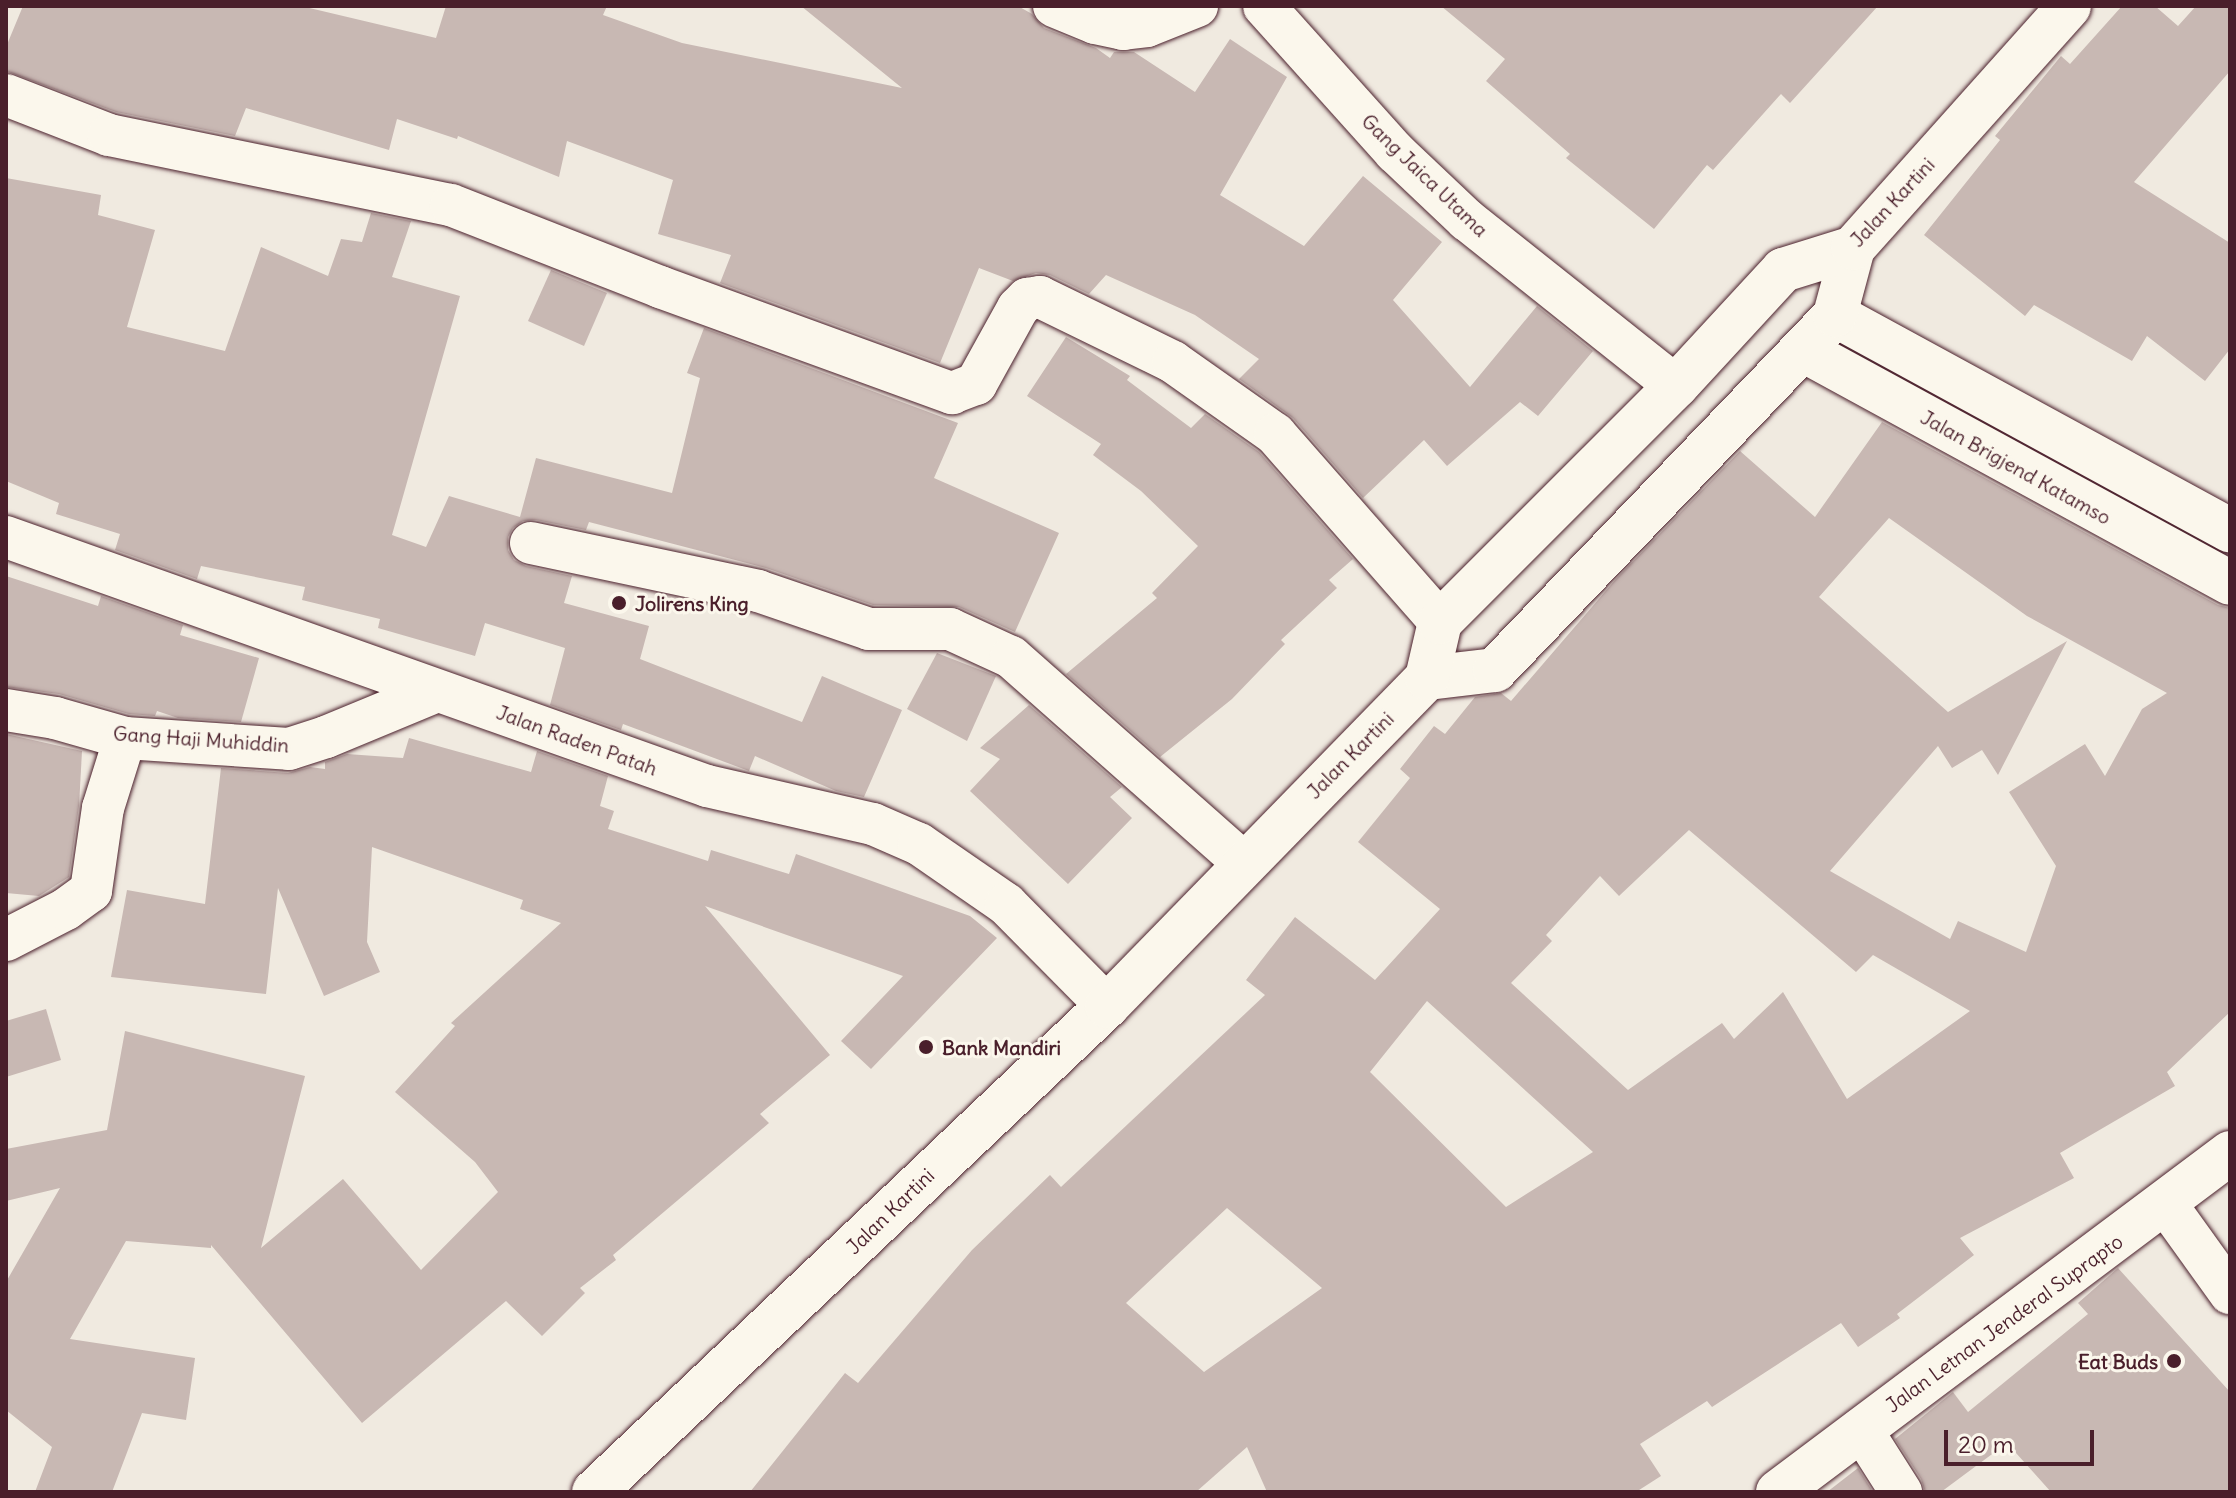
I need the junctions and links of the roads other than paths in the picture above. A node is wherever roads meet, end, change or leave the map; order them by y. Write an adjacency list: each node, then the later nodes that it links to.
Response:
1 (1054, 6): 2 (street)
2 (1197, 6)
3 (1264, 6): 9 (street, Gang Jaica Utama)
4 (2069, 6): 6 (main road, Jalan Kartini)
5 (6, 95): 16 (street)
6 (1853, 248): 7 (main road); 9 (main road, Jalan Kartini)
7 (1835, 315): 8 (main road); 10 (main road)
8 (1803, 350): 14 (main road, Jalan Brigjend Katamso); 17 (main road)
9 (1676, 386): 16 (main road, Jalan Kartini)
10 (2185, 506): 11 (main road); 14 (main road)
11 (2230, 530)
12 (6, 537): 18 (street, Jalan Raden Patah)
13 (531, 543): 21 (street)
14 (2162, 546): 15 (main road, Jalan Brigjend Katamso)
15 (2230, 583)
16 (1440, 622): 17 (main road)
17 (1427, 678): 21 (main road, Jalan Kartini)
18 (437, 691): 20 (street, Gang Haji Muhiddin); 23 (street, Jalan Raden Patah)
19 (6, 710): 20 (street, Gang Haji Muhiddin)
20 (125, 738): 22 (street)
21 (1244, 863): 23 (main road, Jalan Kartini)
22 (6, 940)
23 (1107, 1006): 28 (main road, Jalan Kartini)
24 (2230, 1153): 25 (main road, Jalan Letnan Jenderal Suprapto)
25 (2166, 1204): 26 (street); 27 (main road, Jalan Letnan Jenderal Suprapto)
26 (2230, 1293)
27 (1861, 1429): 29 (main road, Jalan Letnan Jenderal Suprapto); 30 (street)
28 (594, 1492)
29 (1778, 1492)
30 (1901, 1492)

